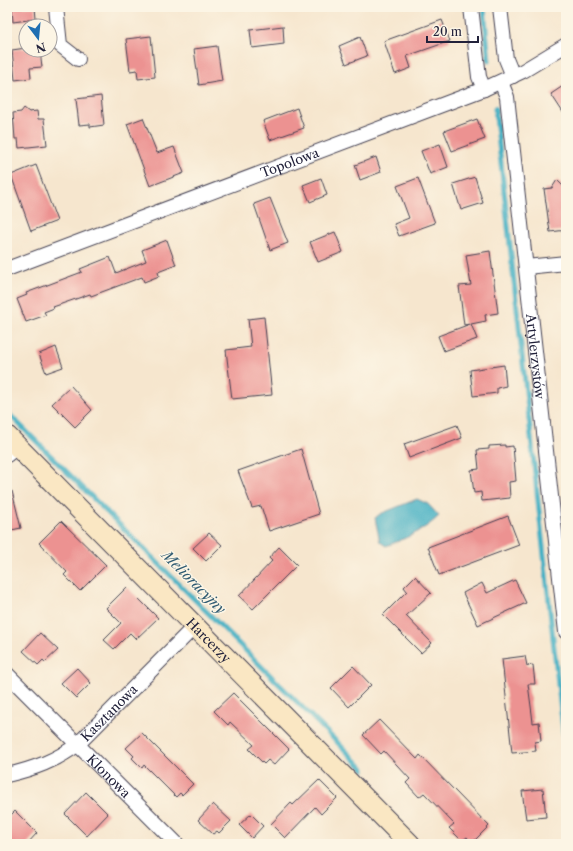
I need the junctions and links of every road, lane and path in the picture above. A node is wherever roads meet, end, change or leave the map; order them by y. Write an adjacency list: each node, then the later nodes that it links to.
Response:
1 (56, 7): 5 (street)
2 (471, 7): 7 (street)
3 (500, 7): 6 (street, Artylerzystów)
4 (566, 45): 6 (street, Topolowa)
5 (78, 59)
6 (507, 79): 7 (street, Topolowa); 9 (street, Artylerzystów)
7 (484, 89): 10 (street, Topolowa)
8 (566, 263): 9 (street)
9 (526, 267): 13 (street, Artylerzystów)
10 (7, 269)
11 (10, 446): 12 (street, Harcerzy)
12 (195, 626): 15 (street, Kasztanowa); 18 (street, Harcerzy)
13 (566, 632)
14 (7, 674): 15 (street, Klonowa)
15 (78, 744): 16 (street, Kasztanowa); 17 (street, Klonowa)
16 (7, 775)
17 (177, 844)
18 (410, 844)

